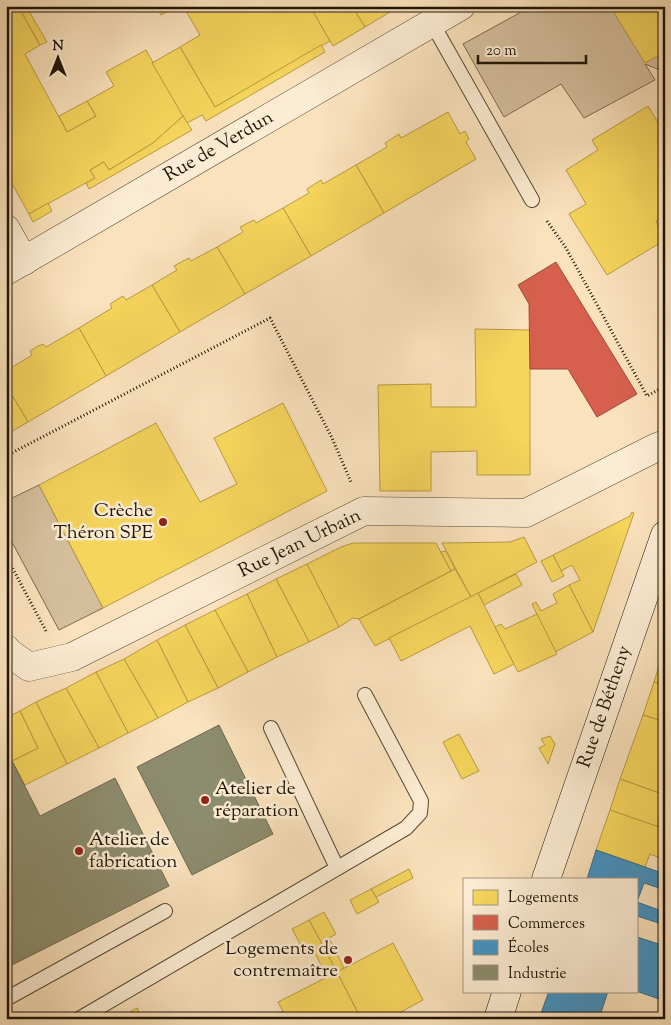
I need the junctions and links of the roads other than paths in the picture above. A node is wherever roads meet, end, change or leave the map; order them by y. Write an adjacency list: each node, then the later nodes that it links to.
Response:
1 (461, 6): 2 (street, Rue de Verdun)
2 (432, 23): 3 (lane); 5 (street, Rue de Verdun)
3 (532, 200)
4 (6, 229): 5 (street)
5 (15, 266)
6 (665, 444): 8 (street, Rue Jean Urbain)
7 (665, 535): 12 (street, Rue de Bétheny)
8 (6, 650)
9 (365, 695): 11 (lane)
10 (270, 728): 11 (lane)
11 (337, 868): 16 (lane)
12 (546, 878)
13 (165, 911): 15 (lane)
14 (508, 992): 17 (street)
15 (6, 999)
16 (79, 1019)
17 (498, 1019)

